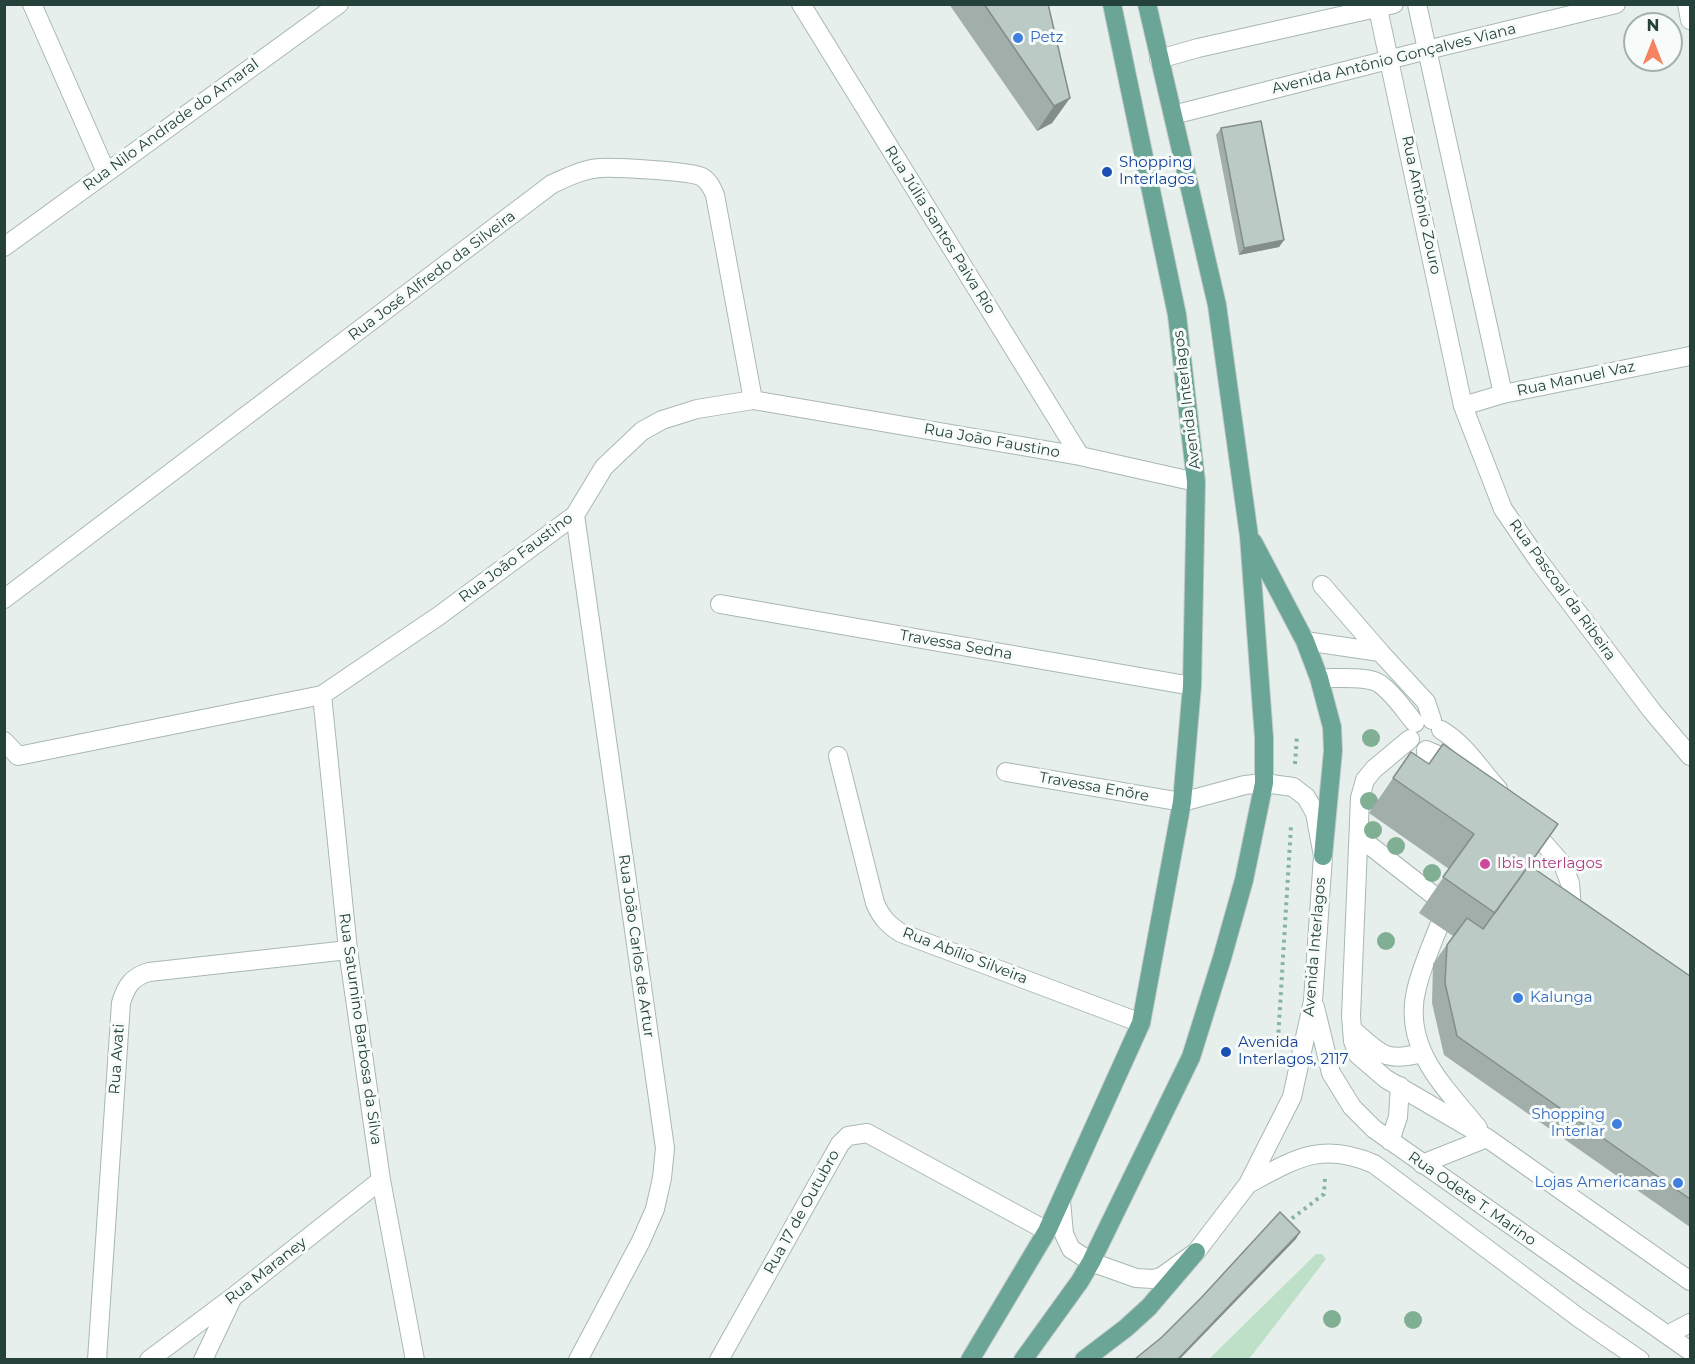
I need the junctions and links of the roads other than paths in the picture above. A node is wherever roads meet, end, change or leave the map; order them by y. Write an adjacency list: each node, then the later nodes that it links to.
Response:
1 (32, 4): 15 (street)
2 (339, 4): 15 (street, Rua Nilo Andrade do Amaral)
3 (801, 4): 21 (street, Rua Júlia Santos Paiva Rio)
4 (1112, 4): 22 (main road, Avenida Interlagos)
5 (1147, 4): 12 (main road)
6 (1417, 4): 11 (street)
7 (1616, 4): 11 (street, Avenida Antônio Gonçalves Viana)
8 (1687, 4): 10 (street)
9 (1383, 6): 12 (street); 13 (street, Rua Antônio Zouro)
10 (1690, 20)
11 (1427, 50): 13 (street, Avenida Antônio Gonçalves Viana); 18 (street)
12 (1159, 59): 14 (main road)
13 (1390, 59): 14 (street, Avenida Antônio Gonçalves Viana); 20 (street, Rua Antônio Zouro)
14 (1173, 115): 24 (main road)
15 (106, 172): 16 (street, Rua Nilo Andrade do Amaral)
16 (4, 247)
17 (1690, 356): 18 (street, Rua Manuel Vaz)
18 (1503, 394): 20 (street, Rua Manuel Vaz)
19 (753, 400): 21 (street, Rua João Faustino); 23 (street, Rua João Faustino); 26 (street, Rua José Alfredo da Silveira)
20 (1463, 406): 37 (street, Rua Pascoal da Ribeira)
21 (1080, 456): 22 (street, Rua João Faustino)
22 (1196, 482): 31 (main road, Avenida Interlagos)
23 (575, 515): 32 (street, Rua João Faustino); 73 (street, Rua João Carlos de Artur)
24 (1250, 536): 28 (main road); 41 (main road)
25 (1322, 585): 29 (street)
26 (4, 599)
27 (720, 604): 31 (street, Travessa Sedna)
28 (1305, 641): 29 (street); 30 (main road)
29 (1380, 652): 33 (street)
30 (1319, 678): 33 (street); 45 (main road)
31 (1192, 686): 43 (main road, Avenida Interlagos)
32 (322, 695): 38 (street, Rua João Faustino); 49 (street, Rua Saturnino Barbosa da Silva)
33 (1424, 728): 35 (street); 35 (street); 39 (street); 44 (street)
34 (4, 741): 38 (street, Rua João Faustino)
35 (1426, 750): 39 (street); 42 (street)
36 (838, 756): 51 (street, Rua Abílio Silveira)
37 (1690, 756)
38 (11, 762)
39 (1482, 771): 47 (street)
40 (1006, 772): 43 (street, Travessa Enõre)
41 (1264, 783): 43 (street); 45 (street, Avenida Interlagos); 63 (main road)
42 (1442, 786)
43 (1182, 802): 51 (main road, Avenida Interlagos)
44 (1359, 837): 46 (street); 52 (street)
45 (1323, 855): 50 (street, Avenida Interlagos)
46 (1432, 894)
47 (1573, 924)
48 (1439, 926): 53 (street)
49 (348, 950): 58 (street, Rua Saturnino Barbosa da Silva); 69 (street, Rua Avati)
50 (1313, 1001): 56 (street, Rua Odete T. Marino); 59 (street, Avenida Interlagos)
51 (1141, 1023): 60 (main road, Avenida Interlagos)
52 (1352, 1029): 53 (street); 54 (street)
53 (1422, 1053): 55 (street)
54 (1400, 1086): 55 (street); 56 (street)
55 (1487, 1138): 57 (street); 64 (street)
56 (1390, 1141): 57 (street, Rua Odete T. Marino)
57 (1422, 1164): 67 (street, Rua Odete T. Marino)
58 (381, 1180): 65 (street, Rua Maraney); 72 (street, Rua Saturnino Barbosa da Silva)
59 (1248, 1184): 62 (street, Avenida Interlagos); 78 (street, Rua Odete T. Marino)
60 (1062, 1201): 61 (main road, Avenida Interlagos); 63 (street, Avenida Interlagos)
61 (1047, 1231): 74 (street, Rua 17 de Outubro); 75 (main road, Avenida Interlagos)
62 (1196, 1252): 63 (street, Avenida Interlagos); 77 (main road)
63 (1091, 1262): 76 (main road)
64 (1690, 1281)
65 (233, 1297): 70 (street, Rua Maraney); 71 (street)
66 (1690, 1323): 67 (street)
67 (1667, 1335): 68 (street, Rua Odete T. Marino)
68 (1690, 1351)
69 (97, 1359)
70 (149, 1359)
71 (203, 1359)
72 (415, 1359)
73 (578, 1359)
74 (719, 1359)
75 (970, 1359)
76 (1023, 1359)
77 (1084, 1359)
78 (1640, 1359)

